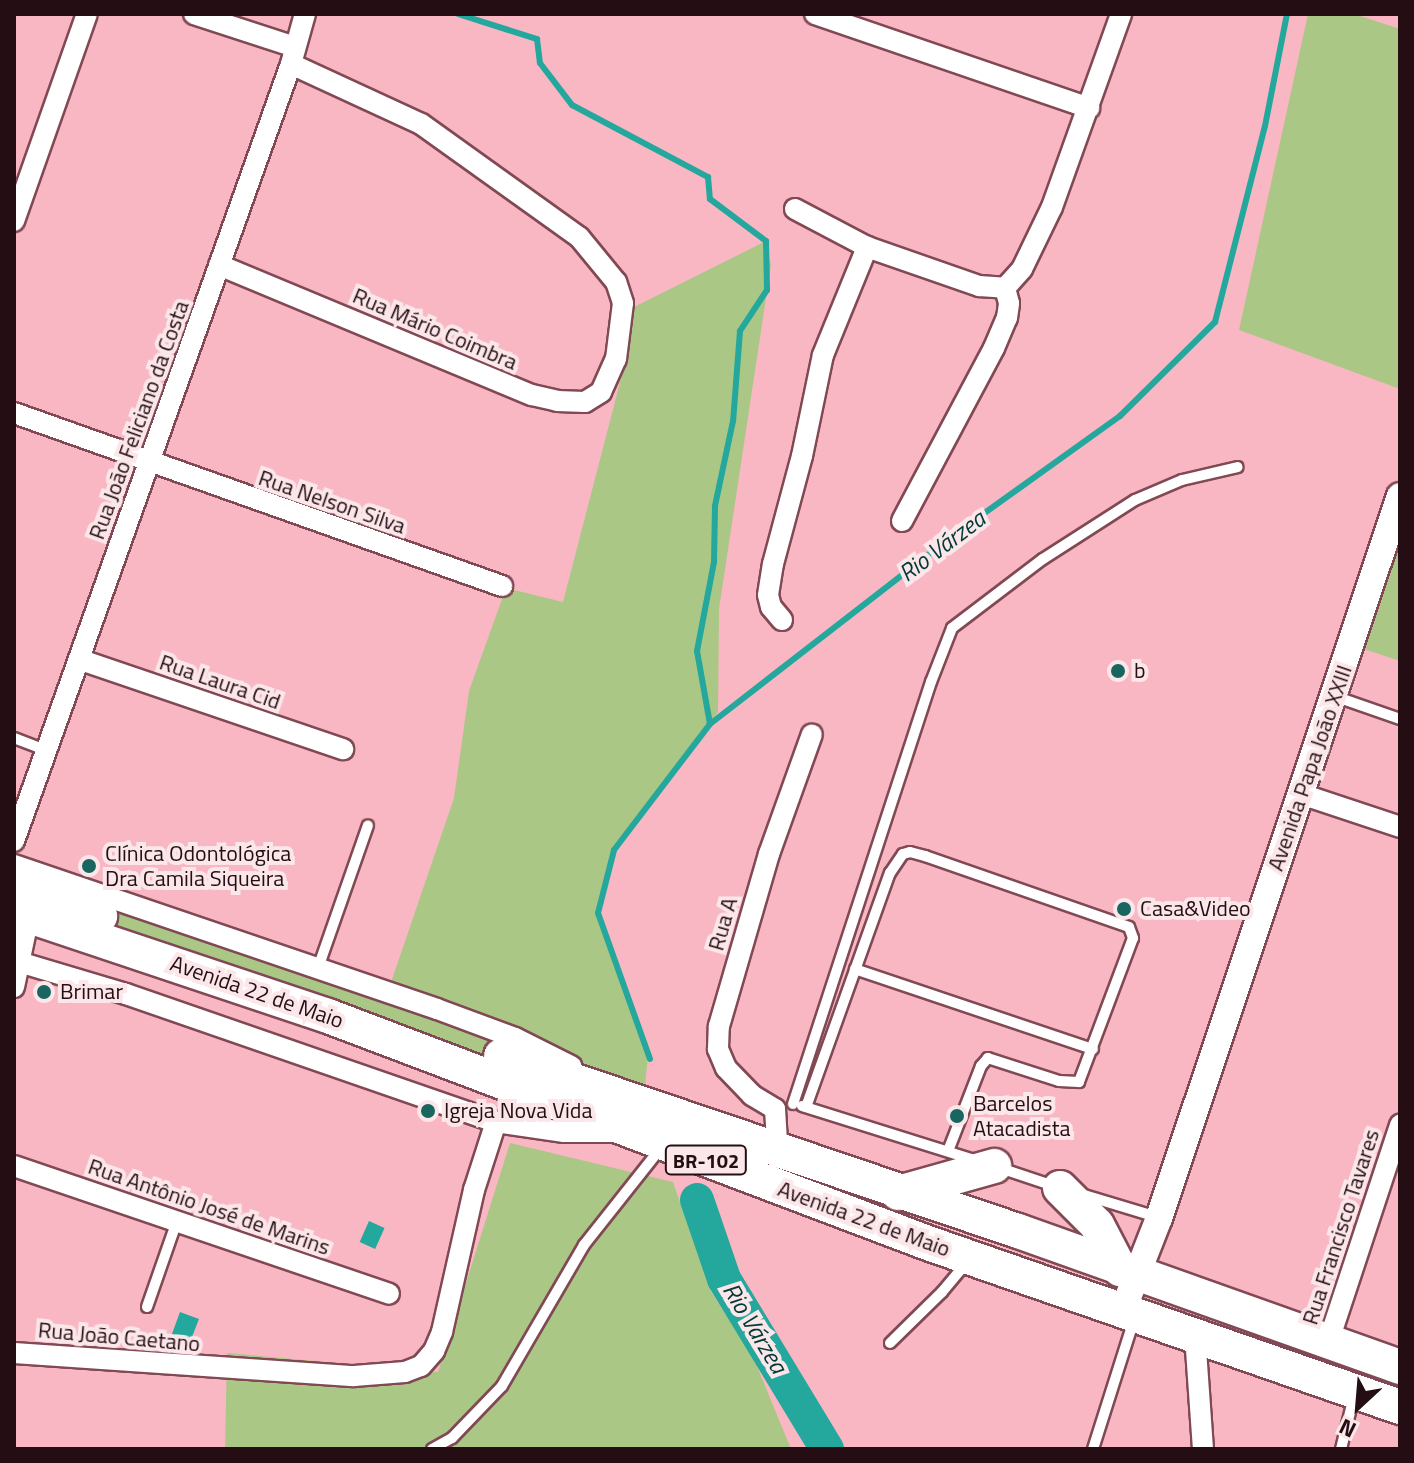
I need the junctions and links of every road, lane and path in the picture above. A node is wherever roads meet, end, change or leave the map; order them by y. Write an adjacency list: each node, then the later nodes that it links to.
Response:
1 (87, 14): 9 (street)
2 (194, 14): 6 (street)
3 (305, 14): 6 (street, Rua João Feliciano da Costa)
4 (815, 14): 7 (street)
5 (1121, 14): 7 (street)
6 (293, 56): 11 (street, Rua João Feliciano da Costa); 11 (street, Rua Mário Coimbra)
7 (1089, 108): 12 (street)
8 (795, 209): 10 (street)
9 (14, 221)
10 (867, 247): 12 (street); 19 (street)
11 (219, 265): 14 (street, Rua João Feliciano da Costa)
12 (1005, 288): 17 (street)
13 (14, 413): 14 (street, Rua Nelson Silva)
14 (147, 462): 18 (street, Rua Nelson Silva); 20 (street, Rua João Feliciano da Costa)
15 (1238, 467): 39 (lane)
16 (1400, 496): 21 (street, Avenida Papa João XXIII)
17 (902, 521)
18 (502, 586)
19 (782, 620)
20 (81, 660): 25 (street, Rua Laura Cid); 26 (street, Rua João Feliciano da Costa)
21 (1334, 696): 22 (lane); 27 (street, Avenida Papa João XXIII)
22 (1400, 719)
23 (812, 734): 39 (street, Rua A)
24 (14, 738): 26 (lane)
25 (343, 749)
26 (48, 751): 30 (street, Rua João Feliciano da Costa)
27 (1301, 794): 29 (street); 52 (street, Avenida Papa João XXIII)
28 (368, 825): 35 (lane)
29 (1400, 827)
30 (14, 841)
31 (14, 865): 35 (street, Avenida 22 de Maio)
32 (14, 884): 41 (main road, Avenida 22 de Maio / BR-102)
33 (21, 913): 34 (street); 41 (main road, Avenida 22 de Maio / BR-102)
34 (19, 962): 37 (street); 42 (street)
35 (318, 968): 41 (street, Avenida 22 de Maio)
36 (855, 969): 38 (lane); 38 (lane); 40 (lane)
37 (14, 987)
38 (1093, 1049): 46 (lane)
39 (784, 1107): 40 (lane); 45 (street)
40 (806, 1107): 46 (lane)
41 (640, 1120): 42 (street); 44 (main road, Avenida 22 de Maio / BR-102); 45 (main road, Avenida 22 de Maio / BR-102)
42 (496, 1122): 62 (street, Rua João Caetano)
43 (1400, 1125): 61 (street, Rua Francisco Tavares)
44 (663, 1144): 49 (main road, Avenida 22 de Maio / BR-102); 66 (lane)
45 (779, 1150): 49 (street); 51 (main road, Avenida 22 de Maio / BR-102)
46 (948, 1151): 48 (lane)
47 (14, 1166): 53 (street, Rua Antônio José de Marins)
48 (994, 1166): 50 (lane); 51 (main road)
49 (772, 1186): 54 (main road, Avenida 22 de Maio / BR-102)
50 (1060, 1188): 52 (lane); 55 (main road)
51 (898, 1193): 55 (main road, Avenida 22 de Maio / BR-102)
52 (1159, 1218): 55 (street, Avenida Papa João XXIII)
53 (177, 1221): 56 (street, Rua Antônio José de Marins); 57 (lane)
54 (971, 1257): 58 (main road, Avenida 22 de Maio / BR-102); 60 (lane)
55 (1128, 1273): 58 (street, Avenida Papa João XXIII); 61 (main road, Avenida 22 de Maio / BR-102)
56 (389, 1294)
57 (147, 1307)
58 (1129, 1312): 59 (main road, Avenida 22 de Maio / BR-102); 67 (lane)
59 (1195, 1335): 64 (main road, Avenida 22 de Maio / BR-102); 68 (street)
60 (890, 1343)
61 (1328, 1343): 63 (main road, Avenida 22 de Maio / BR-102)
62 (14, 1353)
63 (1400, 1367)
64 (1355, 1391): 65 (main road, Avenida 22 de Maio / BR-102); 69 (lane)
65 (1400, 1407)
66 (432, 1449)
67 (1093, 1449)
68 (1203, 1449)
69 (1341, 1449)

